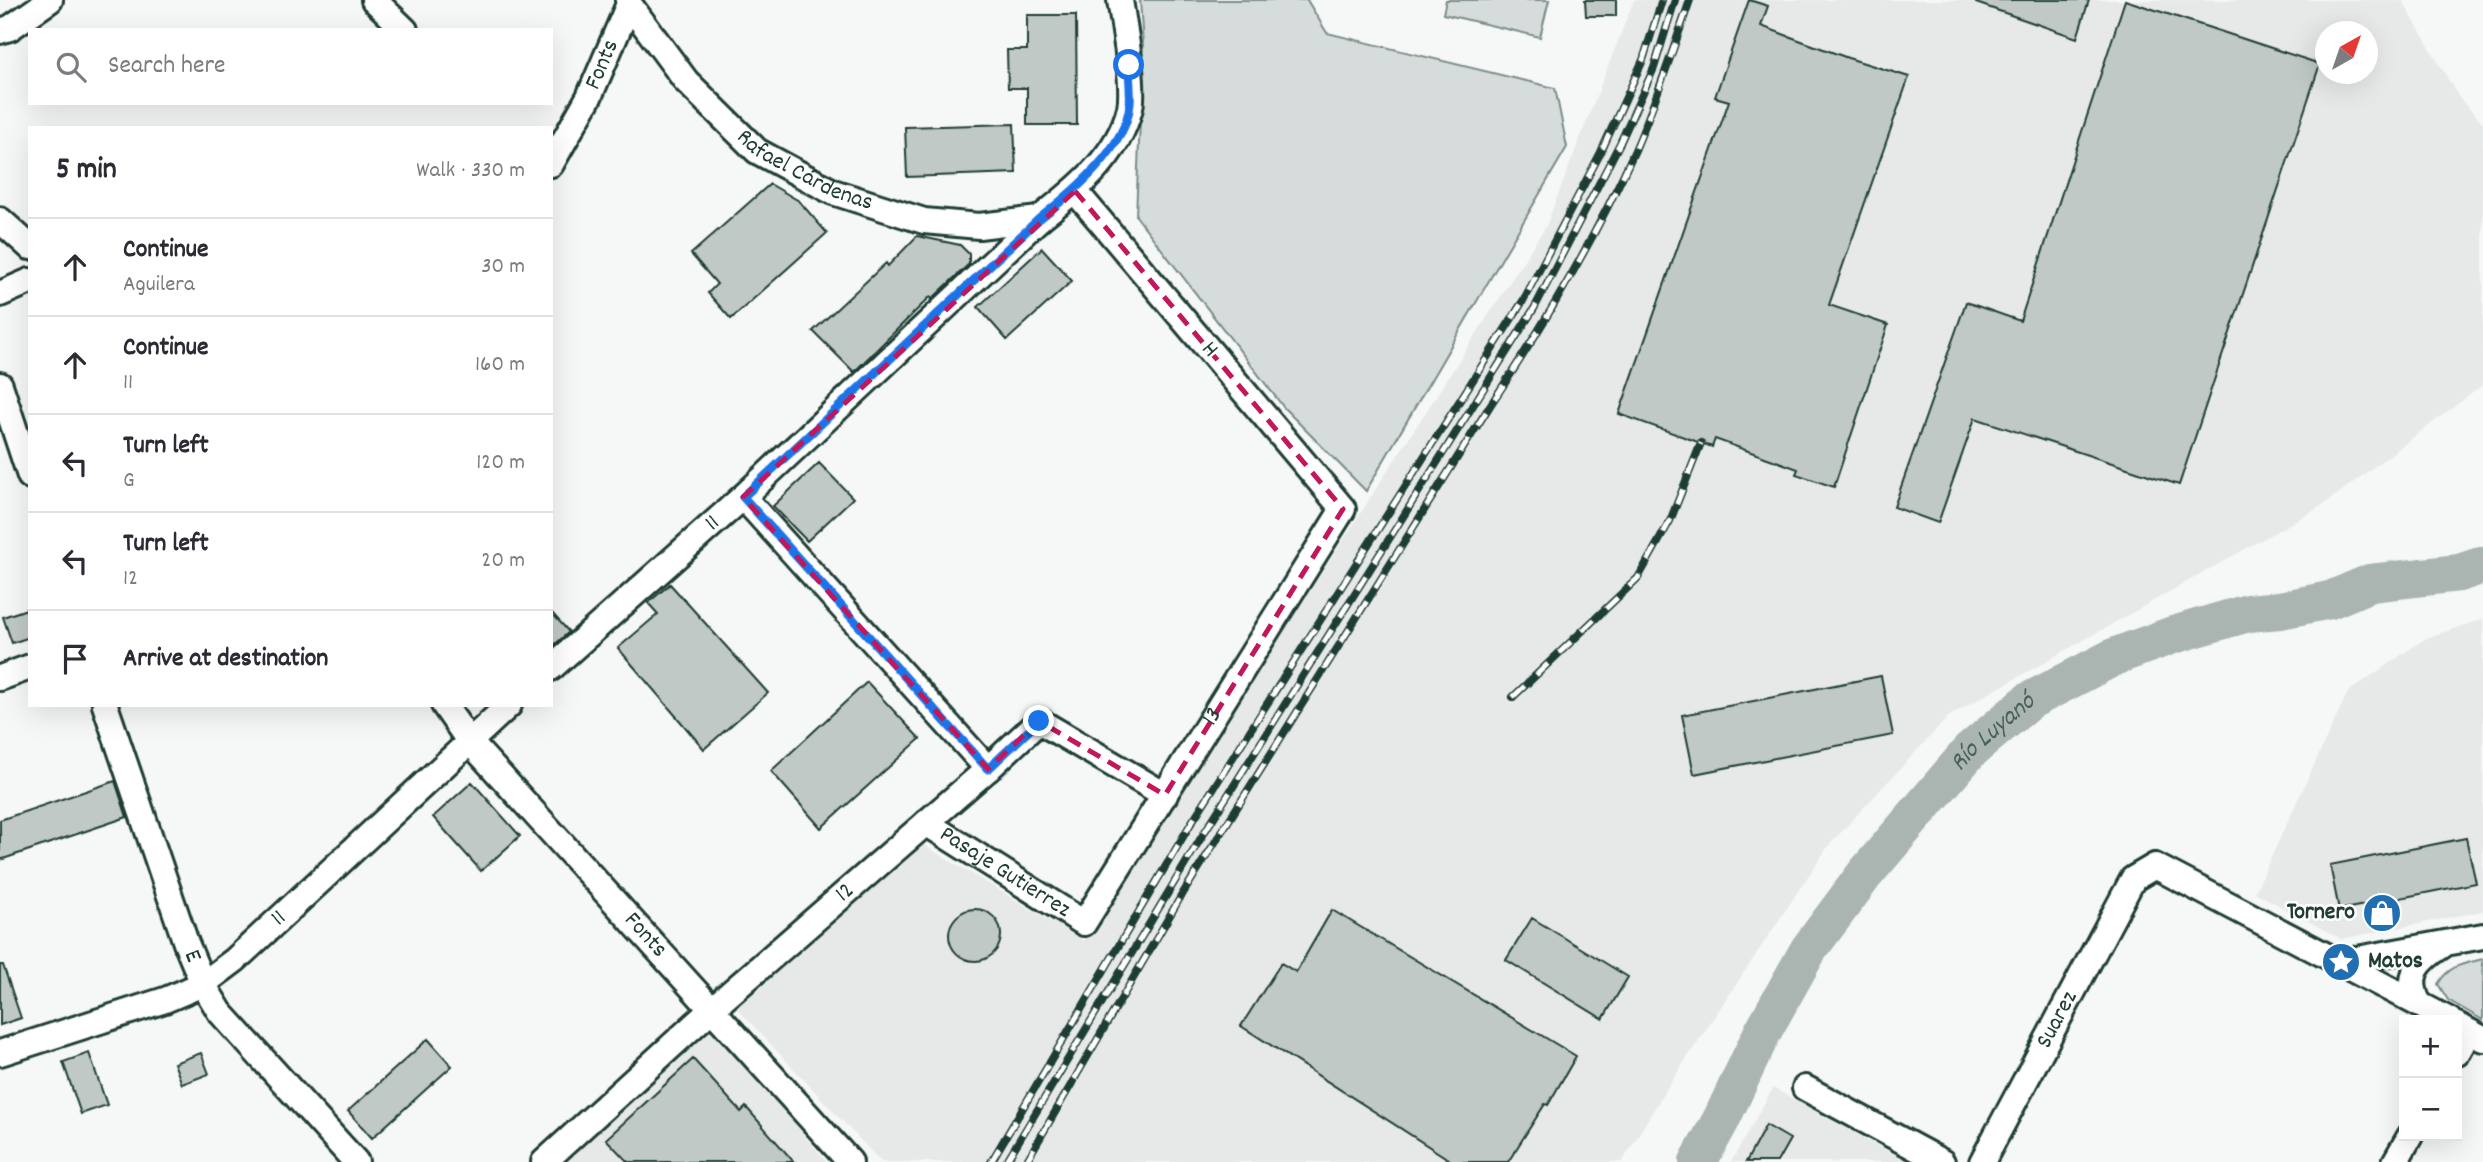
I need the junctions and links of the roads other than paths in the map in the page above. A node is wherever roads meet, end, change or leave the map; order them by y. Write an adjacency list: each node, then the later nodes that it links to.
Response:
1 (50, 0): 6 (street)
2 (374, 0): 5 (street)
3 (1120, 0): 8 (street, 11)
4 (629, 2): 7 (street, Fonts); 9 (street, Rafael Cárdenas)
5 (403, 28)
6 (0, 31)
7 (553, 160)
8 (1074, 191): 9 (street, 11); 17 (street, H)
9 (1039, 219): 16 (street, 11)
10 (0, 220): 11 (street)
11 (28, 245)
12 (28, 282): 13 (street)
13 (0, 294)
14 (0, 386): 15 (street)
15 (28, 470)
16 (743, 497): 18 (street, 11); 25 (street)
17 (1343, 509): 26 (street, 13)
18 (553, 666)
19 (28, 668): 20 (street)
20 (0, 678)
21 (106, 707): 32 (street, E)
22 (445, 707): 24 (street, Fonts)
23 (507, 707): 24 (street, 11)
24 (469, 741): 32 (street, 11); 34 (street, Fonts)
25 (988, 769): 26 (street, 12); 27 (street, 12)
26 (1164, 795): 28 (street, 13)
27 (926, 823): 28 (street, Pasaje Gutierrez); 34 (street, 12)
28 (1084, 923)
29 (2483, 936): 30 (street)
30 (2446, 943): 31 (street); 33 (street)
31 (2341, 962): 33 (street); 43 (street, Suarez)
32 (203, 984): 36 (street, 11); 39 (street, E)
33 (2419, 1004): 35 (street)
34 (712, 1009): 40 (street, 12); 41 (street, Fonts)
35 (2463, 1034)
36 (0, 1053)
37 (1805, 1088): 42 (street)
38 (2407, 1141): 44 (street)
39 (356, 1162)
40 (544, 1162)
41 (850, 1162)
42 (1942, 1162)
43 (1982, 1162)
44 (2395, 1162)

